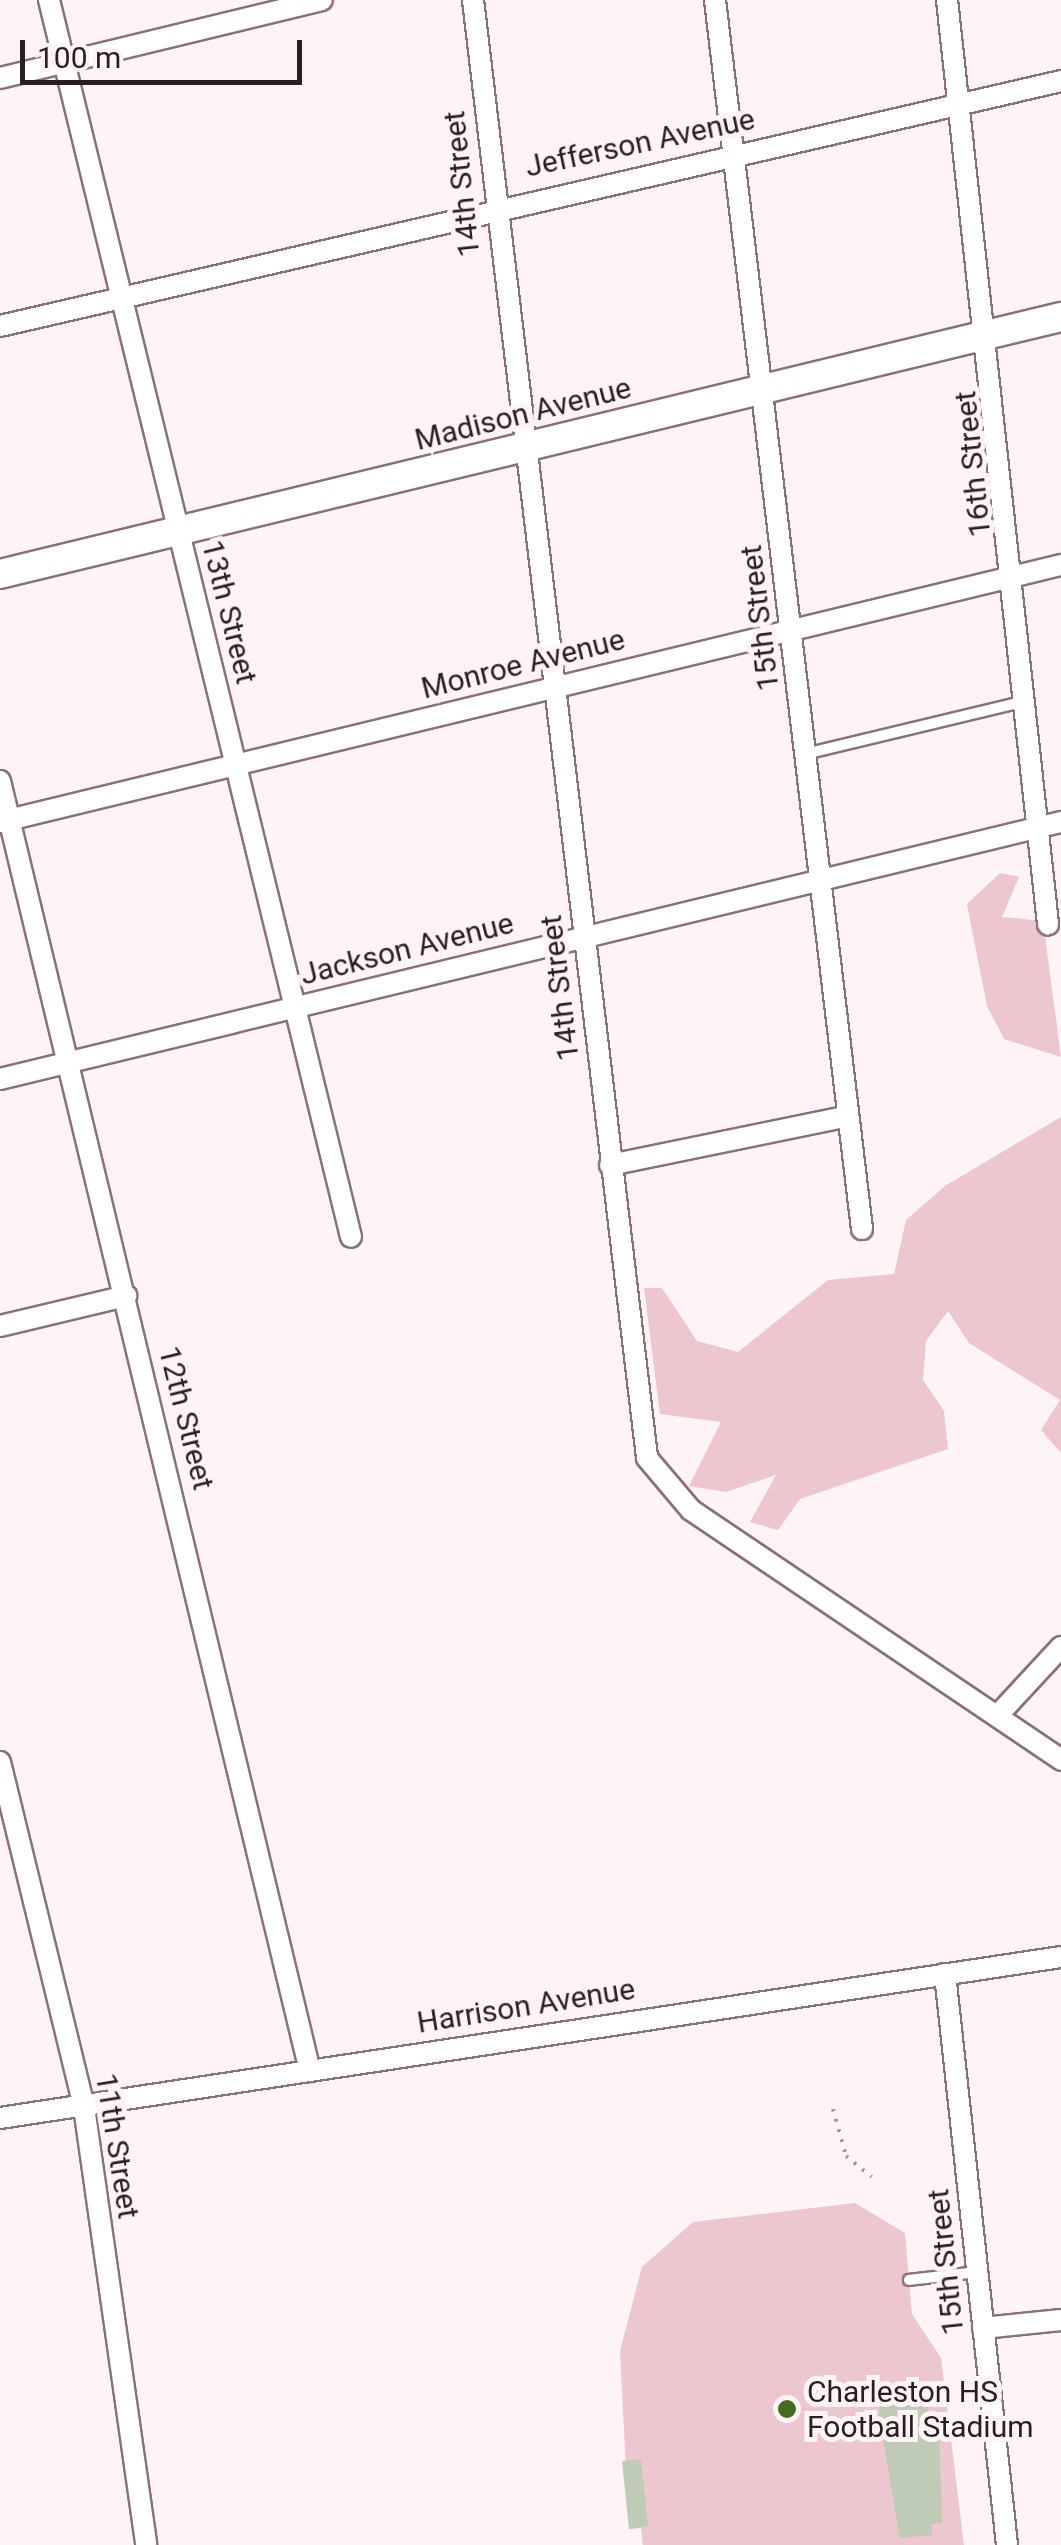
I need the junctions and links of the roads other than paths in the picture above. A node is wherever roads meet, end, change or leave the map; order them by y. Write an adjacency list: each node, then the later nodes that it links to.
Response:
1 (49, 0): 6 (street, 13th Street)
2 (322, 0): 6 (street)
3 (473, 0): 11 (street, 14th Street)
4 (715, 0): 10 (street, 15th Street)
5 (947, 0): 9 (street, 16th Street)
6 (64, 62): 7 (street); 12 (street, 13th Street)
7 (0, 78)
8 (1061, 80): 9 (street, Jefferson Avenue)
9 (958, 105): 10 (street, Jefferson Avenue); 15 (street, 16th Street)
10 (732, 154): 11 (street, Jefferson Avenue); 16 (street, 15th Street)
11 (495, 206): 12 (street, Jefferson Avenue); 17 (street, 14th Street)
12 (121, 296): 14 (street, Jefferson Avenue); 18 (street, 13th Street)
13 (1061, 317): 15 (street, Madison Avenue)
14 (0, 326)
15 (990, 334): 16 (street, Madison Avenue); 21 (street, 16th Street)
16 (762, 390): 17 (street, Madison Avenue); 22 (street, 15th Street)
17 (520, 448): 18 (street, Madison Avenue); 23 (street, 14th Street)
18 (178, 531): 20 (street, Madison Avenue); 26 (street, 13th Street)
19 (1061, 565): 21 (street, Monroe Avenue)
20 (0, 574)
21 (1014, 576): 22 (street, Monroe Avenue); 24 (street, 16th Street)
22 (793, 630): 23 (street, Monroe Avenue); 25 (street, 15th Street)
23 (555, 686): 26 (street, Monroe Avenue); 33 (street, 14th Street)
24 (1026, 701): 25 (lane); 30 (street, 16th Street)
25 (805, 754): 31 (street, 15th Street)
26 (236, 765): 28 (street, Monroe Avenue); 34 (street, 13th Street)
27 (0, 781): 28 (street, 12th Street)
28 (5, 821): 35 (street, 12th Street)
29 (1061, 822): 30 (street, Jackson Avenue)
30 (1039, 827): 31 (street, Jackson Avenue); 32 (street, 16th Street)
31 (818, 881): 33 (street, Jackson Avenue); 37 (street, 15th Street)
32 (1048, 924)
33 (584, 937): 34 (street, Jackson Avenue); 38 (street, 14th Street)
34 (295, 1007): 35 (street, Jackson Avenue); 40 (street, 13th Street)
35 (69, 1062): 36 (street, Jackson Avenue); 41 (street, 12th Street)
36 (0, 1079)
37 (844, 1117): 38 (street); 39 (street, 15th Street)
38 (610, 1165): 44 (street, 14th Street)
39 (862, 1230)
40 (351, 1237)
41 (126, 1296): 42 (street); 49 (street, 12th Street)
42 (0, 1326)
43 (1061, 1647): 44 (street)
44 (998, 1715): 45 (street, 14th Street)
45 (1061, 1760)
46 (0, 1762): 50 (street, 11th Street)
47 (1061, 1957): 48 (street, Harrison Avenue)
48 (946, 1974): 49 (street, Harrison Avenue); 52 (street, 15th Street)
49 (310, 2071): 50 (street, Harrison Avenue)
50 (84, 2107): 51 (street, Harrison Avenue); 56 (street, 11th Street)
51 (0, 2118)
52 (977, 2272): 53 (lane); 55 (street, 15th Street)
53 (909, 2280)
54 (1061, 2320): 55 (street)
55 (982, 2328): 57 (street, 15th Street)
56 (146, 2545)
57 (1007, 2545)

